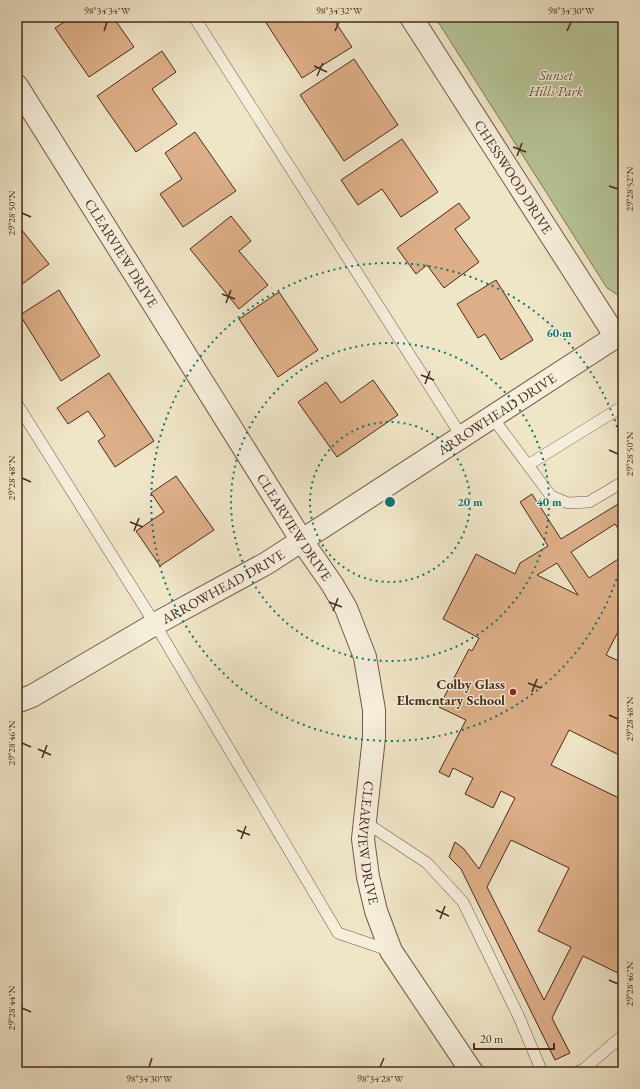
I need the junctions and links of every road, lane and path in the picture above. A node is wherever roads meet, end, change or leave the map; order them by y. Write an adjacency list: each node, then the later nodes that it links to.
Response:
1 (194, 17): 8 (lane)
2 (411, 17): 4 (street, CHESSWOOD DRIVE)
3 (17, 86): 11 (street, CLEARVIEW DRIVE)
4 (620, 334): 7 (street, ARROWHEAD DRIVE)
5 (17, 404): 12 (lane)
6 (623, 406): 9 (lane)
7 (492, 417): 8 (street, ARROWHEAD DRIVE); 9 (lane)
8 (462, 437): 11 (street, ARROWHEAD DRIVE)
9 (528, 466): 10 (lane)
10 (623, 482)
11 (302, 541): 12 (street, ARROWHEAD DRIVE); 14 (street, CLEARVIEW DRIVE)
12 (155, 624): 13 (street, ARROWHEAD DRIVE); 15 (lane)
13 (18, 703)
14 (365, 822): 15 (street, CLEARVIEW DRIVE); 18 (lane)
15 (391, 951): 17 (street, CLEARVIEW DRIVE)
16 (623, 1035): 19 (lane)
17 (472, 1072)
18 (542, 1072)
19 (577, 1072)

